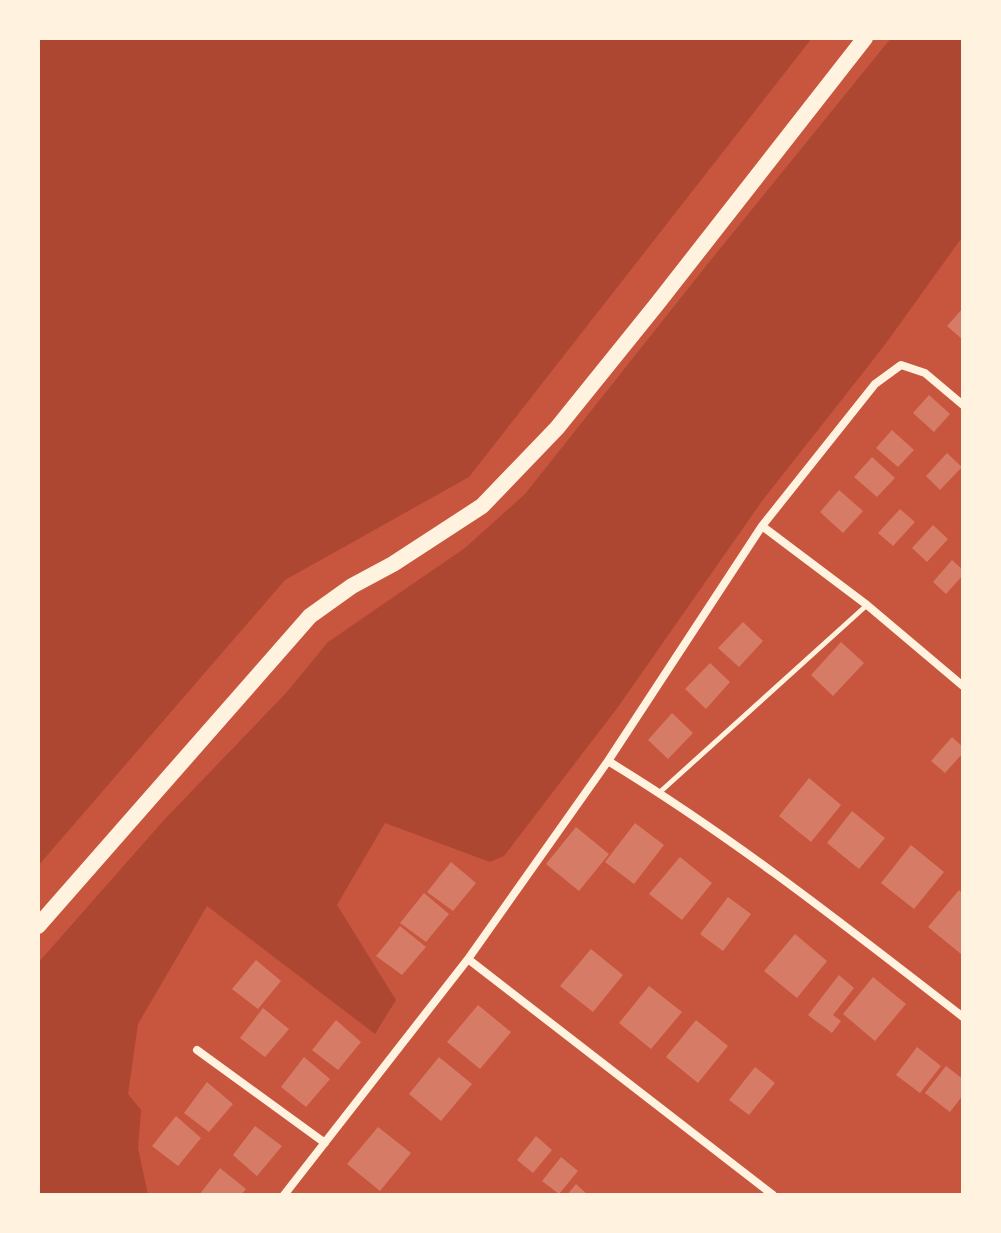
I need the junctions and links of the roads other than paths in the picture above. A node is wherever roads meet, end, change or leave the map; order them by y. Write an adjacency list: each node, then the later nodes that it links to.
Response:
1 (865, 38): 8 (main road)
2 (963, 405): 3 (street)
3 (762, 526): 4 (street); 6 (street)
4 (867, 605): 5 (street); 7 (lane)
5 (963, 686)
6 (608, 761): 7 (street); 9 (street)
7 (660, 792): 10 (street)
8 (38, 926)
9 (468, 959): 12 (street); 14 (street)
10 (963, 1017)
11 (197, 1050): 12 (street)
12 (325, 1143): 13 (street)
13 (284, 1195)
14 (773, 1195)

